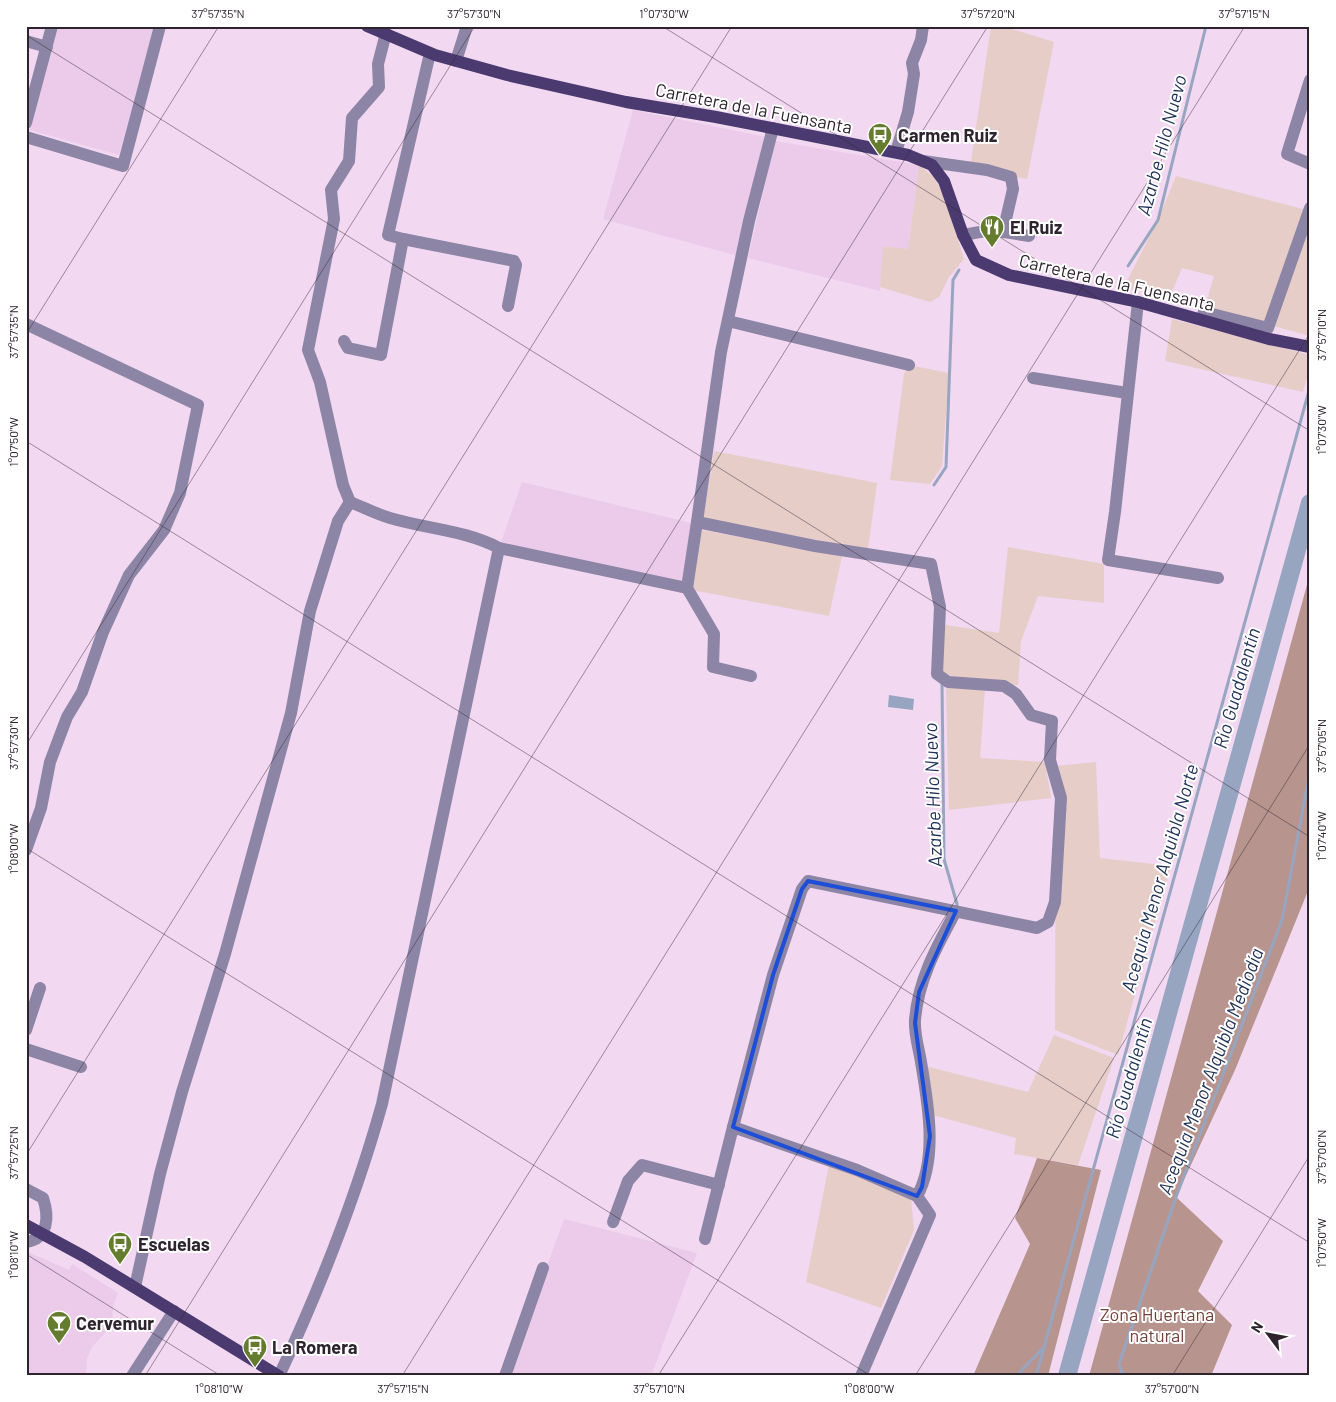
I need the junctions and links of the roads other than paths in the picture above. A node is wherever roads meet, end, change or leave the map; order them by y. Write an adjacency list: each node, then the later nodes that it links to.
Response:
1 (52, 26): 8 (street)
2 (160, 26): 15 (street)
3 (367, 26): 6 (main road, Carretera de la Fuensanta)
4 (467, 26): 10 (street)
5 (923, 26): 16 (street)
6 (386, 33): 9 (main road, Carretera de la Fuensanta); 34 (street)
7 (26, 41): 8 (street)
8 (46, 47): 12 (street)
9 (430, 53): 10 (main road, Carretera de la Fuensanta); 23 (street)
10 (456, 61): 14 (main road, Carretera de la Fuensanta)
11 (1310, 80): 18 (street)
12 (29, 96): 13 (street)
13 (26, 124)
14 (773, 128): 16 (main road, Carretera de la Fuensanta); 27 (street)
15 (26, 137)
16 (896, 152): 17 (main road, Carretera de la Fuensanta)
17 (923, 161): 20 (street); 21 (main road, Carretera de la Fuensanta)
18 (1310, 164)
19 (1310, 208): 26 (street)
20 (1003, 232): 21 (street); 22 (street)
21 (963, 235): 24 (main road, Carretera de la Fuensanta)
22 (1029, 236)
23 (403, 239): 25 (street); 29 (street)
24 (1138, 302): 26 (main road, Carretera de la Fuensanta); 33 (street)
25 (508, 306)
26 (1200, 319): 30 (main road, Carretera de la Fuensanta)
27 (728, 321): 31 (street); 35 (street)
28 (26, 324): 40 (street)
29 (344, 342)
30 (1310, 347)
31 (909, 365)
32 (1033, 378): 33 (street)
33 (1128, 394): 37 (street)
34 (350, 502): 36 (street); 56 (street)
35 (697, 522): 38 (street); 41 (street)
36 (499, 548): 38 (street); 59 (street)
37 (1218, 578)
38 (687, 588): 39 (street)
39 (751, 676)
40 (26, 850)
41 (956, 911): 46 (street); 49 (street)
42 (40, 988): 43 (street)
43 (26, 1030)
44 (26, 1049): 45 (street)
45 (81, 1067)
46 (733, 1127): 47 (street); 49 (street)
47 (719, 1185): 50 (street); 53 (street)
48 (26, 1189): 52 (street)
49 (917, 1196): 61 (street)
50 (613, 1222)
51 (26, 1225): 52 (main road)
52 (43, 1233): 54 (street); 56 (main road)
53 (705, 1239)
54 (26, 1242)
55 (543, 1268): 60 (street)
56 (135, 1287): 57 (main road)
57 (174, 1311): 58 (street); 59 (main road)
58 (132, 1376)
59 (279, 1376)
60 (505, 1376)
61 (860, 1376)

